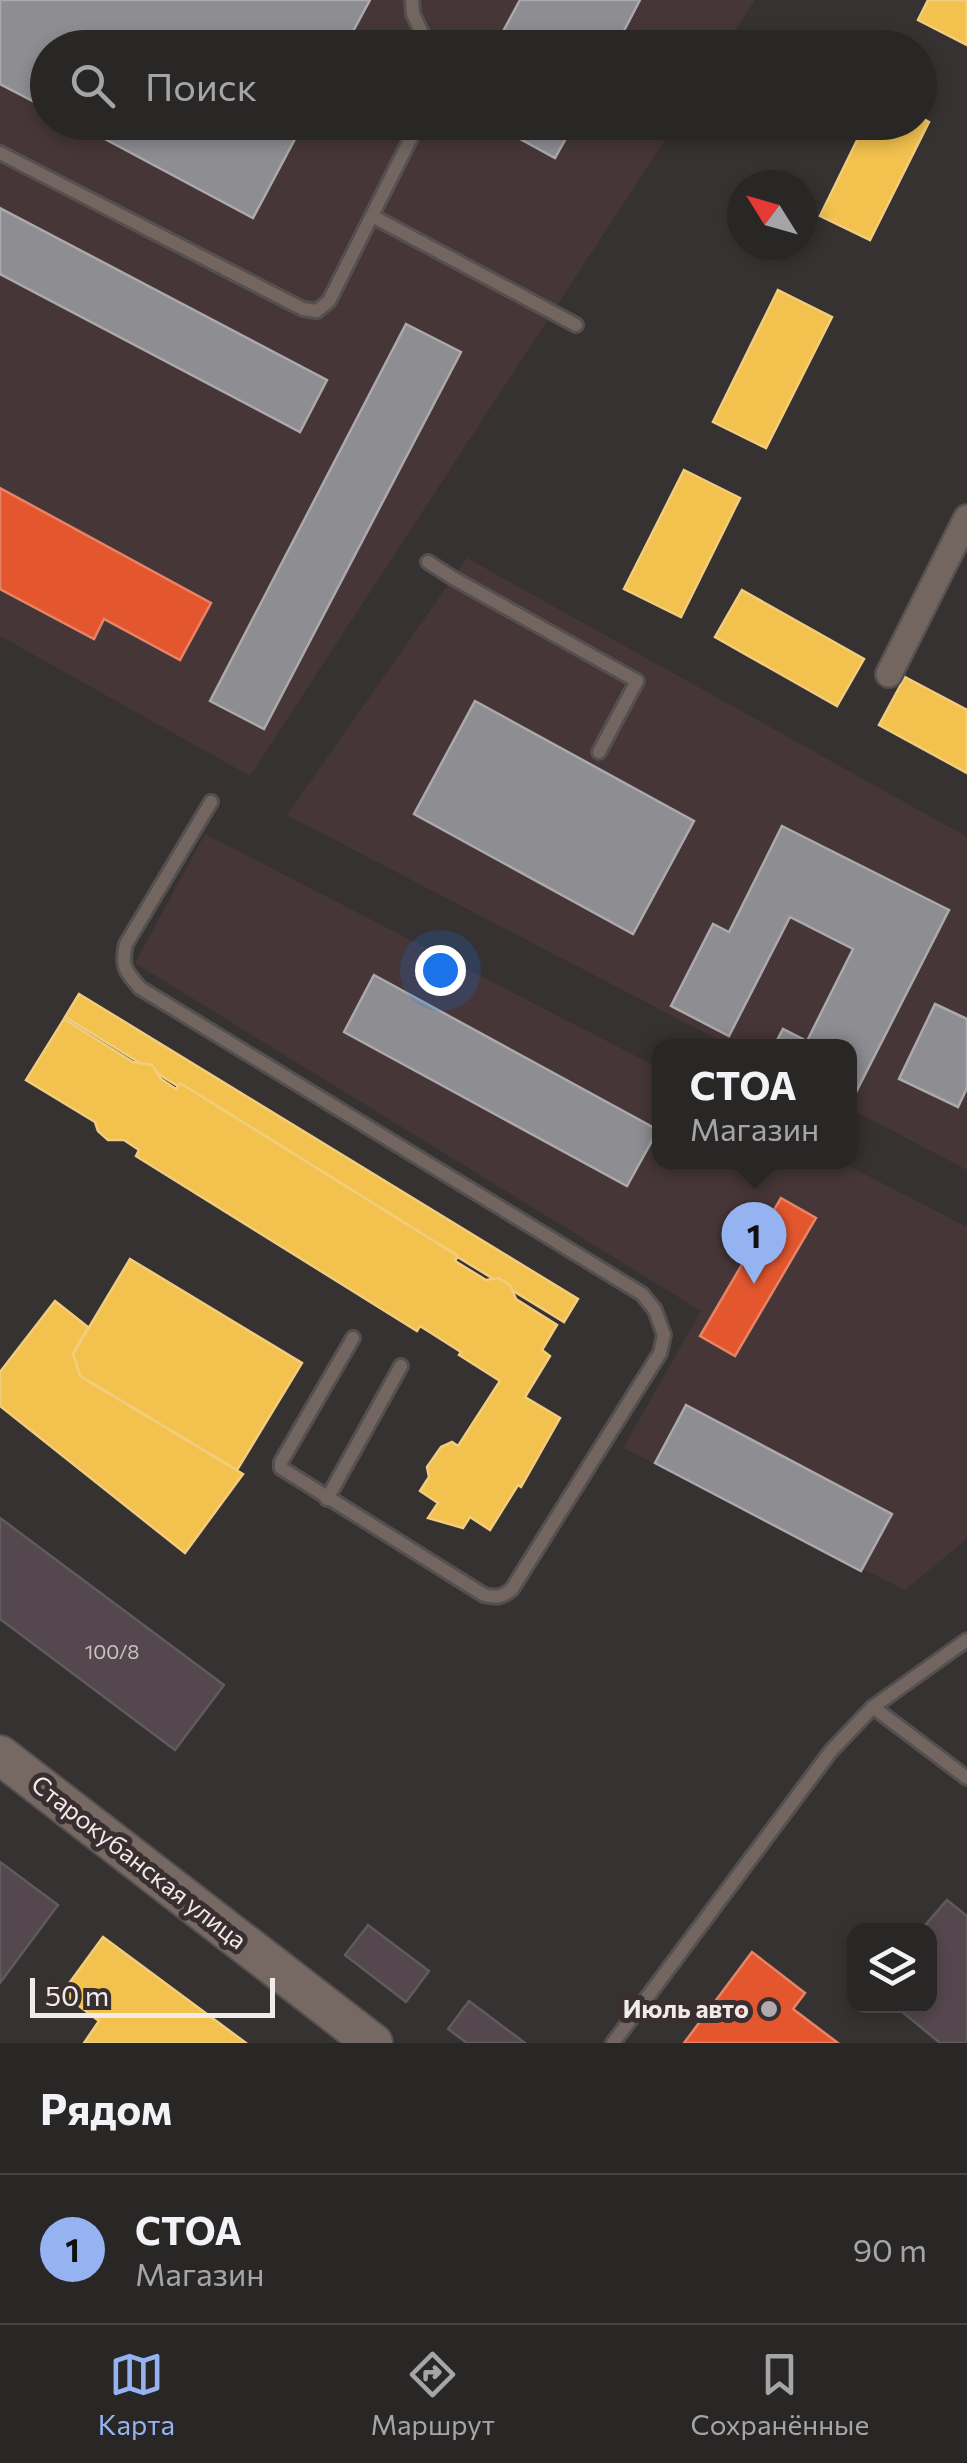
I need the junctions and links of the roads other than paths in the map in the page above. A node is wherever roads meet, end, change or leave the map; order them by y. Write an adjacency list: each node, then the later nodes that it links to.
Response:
1 (412, 0): 2 (lane)
2 (420, 30)
3 (409, 140): 5 (lane)
4 (0, 152): 5 (lane)
5 (372, 216): 6 (lane)
6 (576, 324)
7 (967, 518): 9 (street)
8 (428, 562): 10 (lane)
9 (889, 674)
10 (599, 752)
11 (210, 802): 14 (lane)
12 (353, 1338): 14 (lane)
13 (401, 1366): 14 (lane)
14 (327, 1498)
15 (967, 1640): 16 (lane)
16 (873, 1707): 18 (lane); 20 (lane)
17 (0, 1755): 19 (street, Старокубанская улица)
18 (967, 1778)
19 (374, 2043)
20 (614, 2043)

